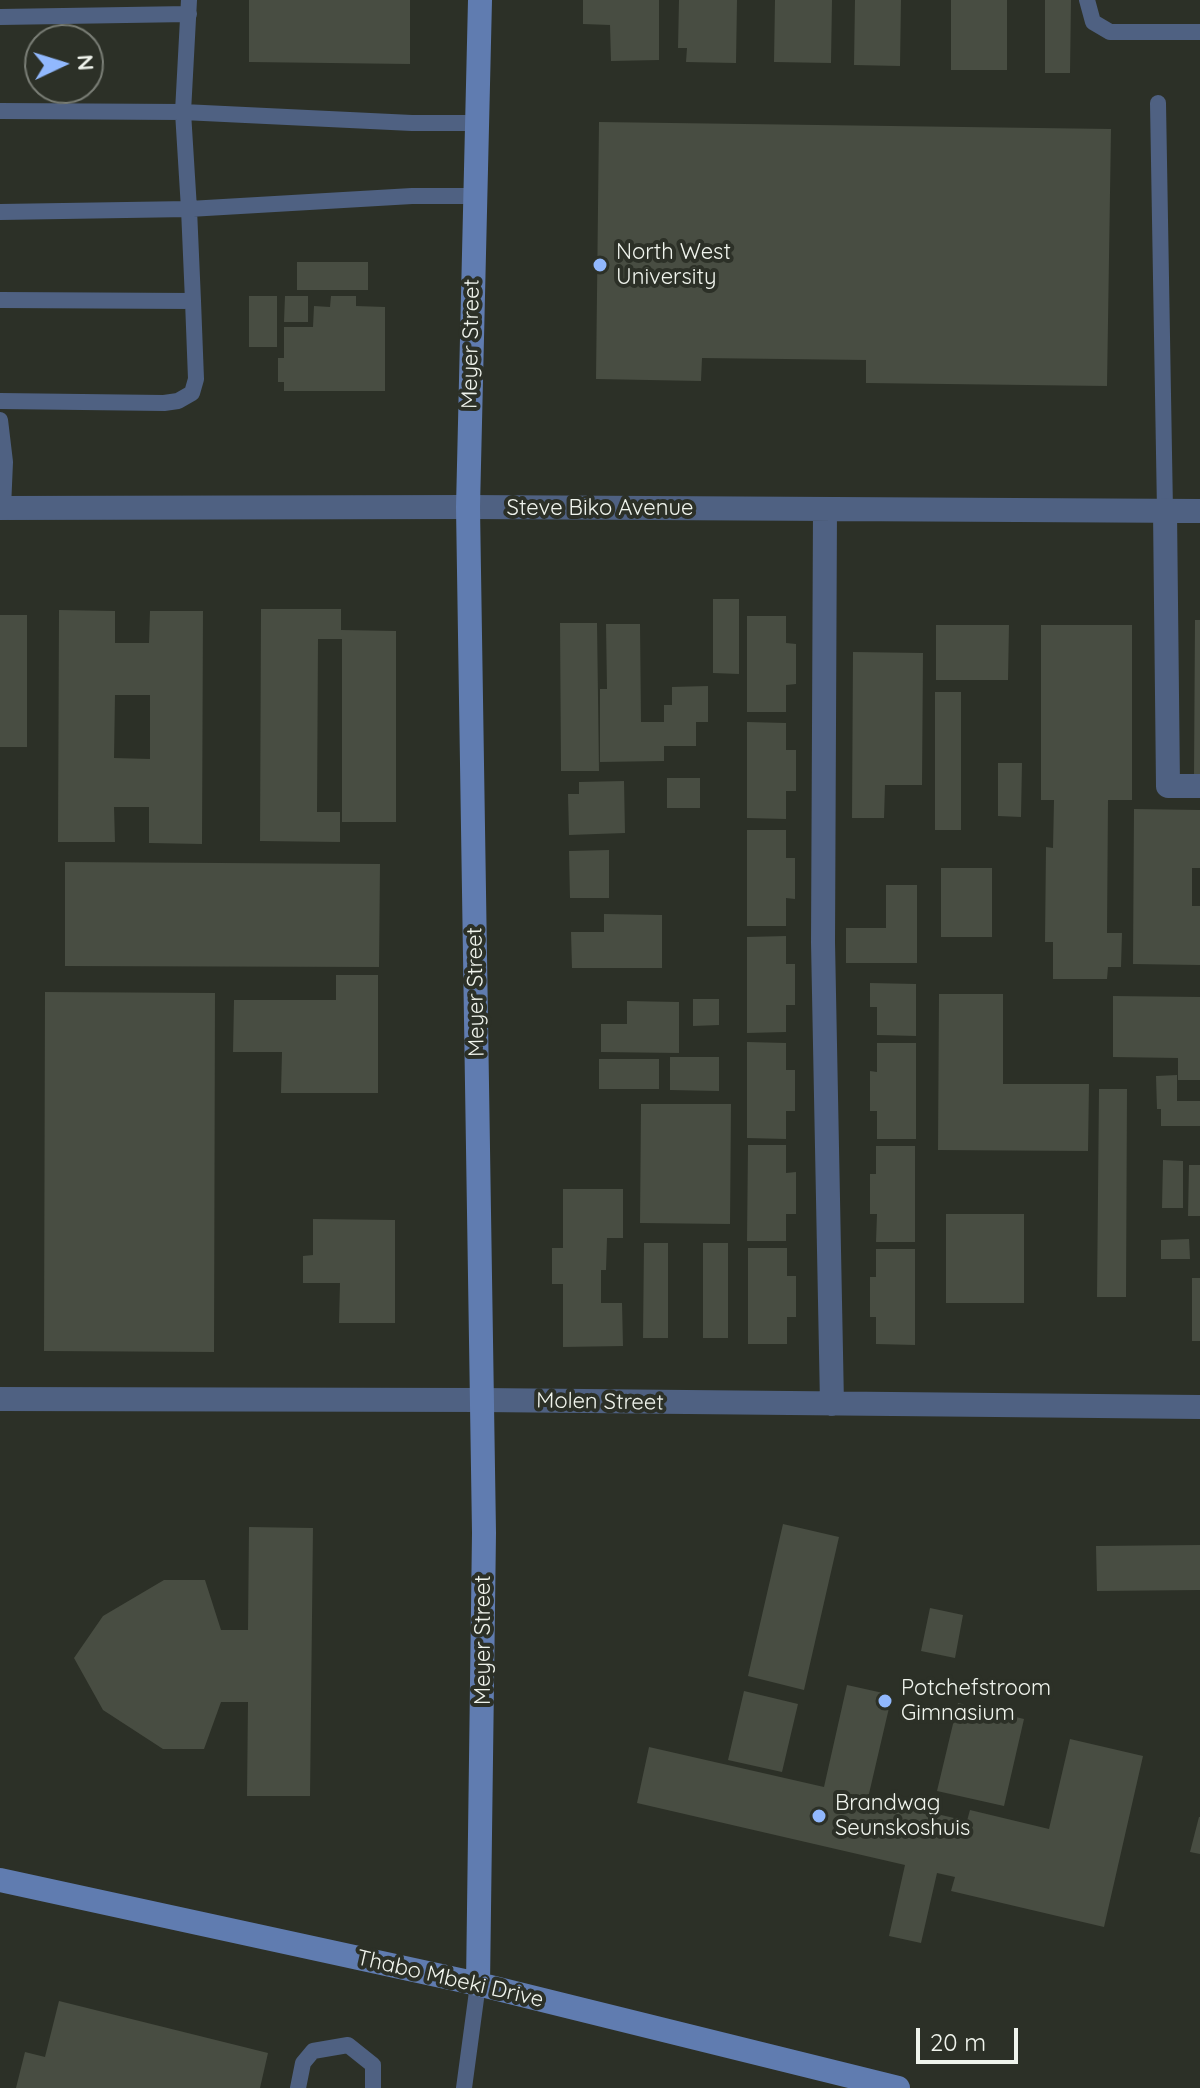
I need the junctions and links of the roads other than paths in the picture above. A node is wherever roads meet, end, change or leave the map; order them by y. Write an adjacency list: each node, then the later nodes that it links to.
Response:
1 (480, 0): 9 (street, Meyer Street)
2 (1087, 0): 5 (lane)
3 (189, 7): 4 (lane); 8 (lane)
4 (0, 17)
5 (1200, 32)
6 (1158, 103): 20 (lane)
7 (0, 111): 8 (lane)
8 (183, 112): 9 (lane); 11 (lane)
9 (476, 123): 10 (street, Meyer Street)
10 (474, 196): 11 (lane); 17 (street, Meyer Street)
11 (189, 209): 12 (lane); 14 (lane)
12 (0, 212)
13 (0, 300): 14 (lane)
14 (193, 301): 15 (lane)
15 (0, 401)
16 (0, 420): 18 (lane)
17 (468, 507): 18 (street, Steve Biko Avenue); 19 (street, Steve Biko Avenue); 24 (street, Meyer Street)
18 (1, 508)
19 (825, 509): 20 (street, Steve Biko Avenue); 25 (street)
20 (1165, 511): 21 (street, Steve Biko Avenue); 22 (street)
21 (1200, 511)
22 (1200, 786)
23 (0, 1399): 24 (street, Molen Street)
24 (482, 1400): 25 (street, Molen Street); 28 (street, Meyer Street)
25 (832, 1404): 26 (street, Molen Street)
26 (1200, 1407)
27 (0, 1880): 28 (street, Thabo Mbeki Drive)
28 (478, 1984): 31 (lane); 32 (street, Thabo Mbeki Drive)
29 (298, 2088): 30 (lane)
30 (373, 2088)
31 (464, 2088)
32 (898, 2088)

